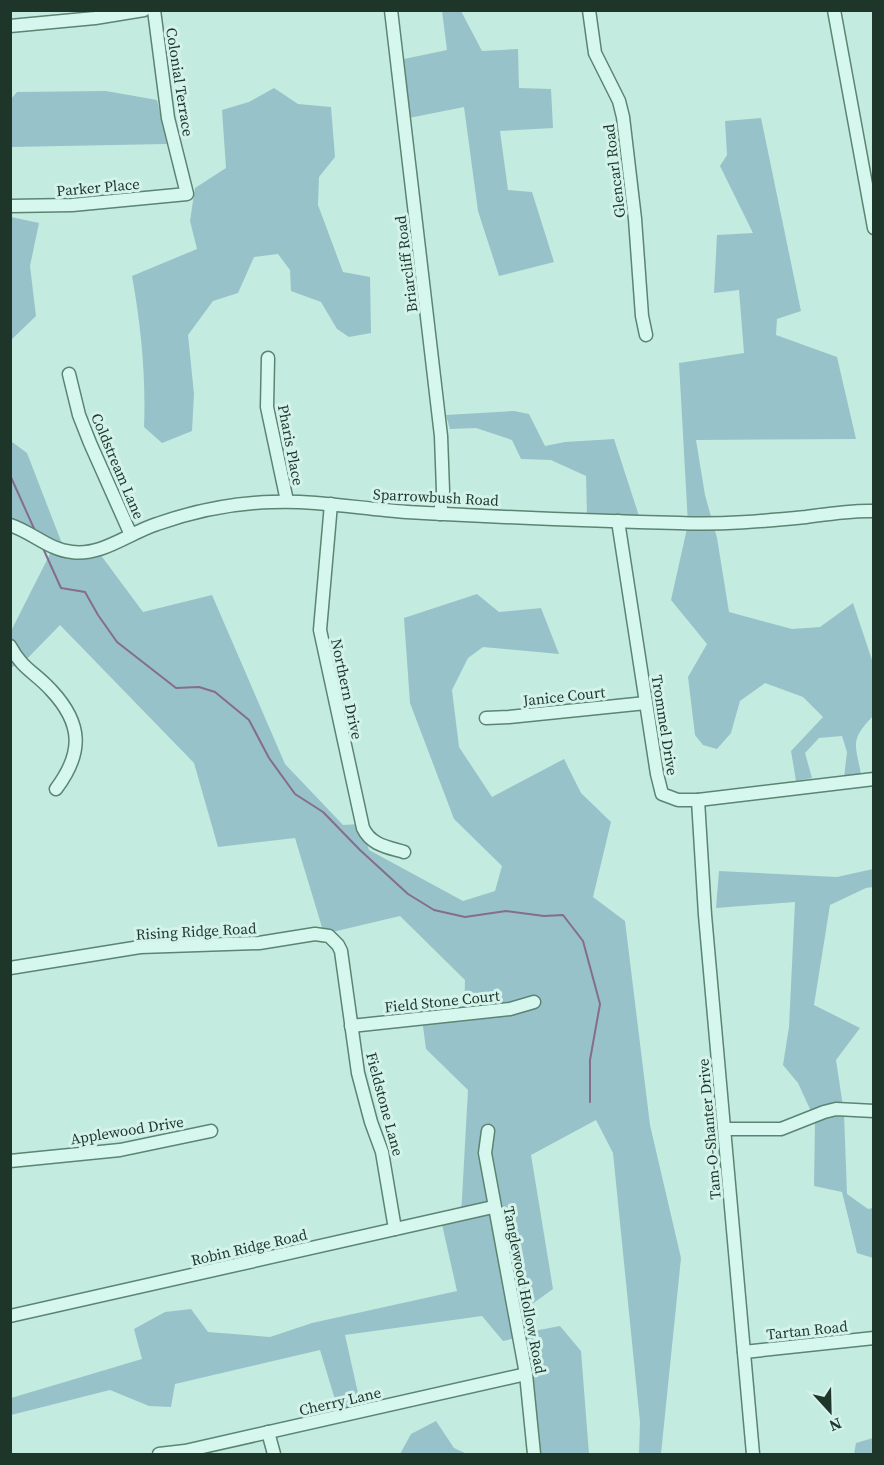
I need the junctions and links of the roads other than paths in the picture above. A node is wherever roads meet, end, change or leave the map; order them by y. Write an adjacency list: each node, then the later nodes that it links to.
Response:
1 (144, 10): 6 (street)
2 (154, 10): 7 (street, Colonial Terrace)
3 (391, 10): 16 (street, Briarcliff Road)
4 (589, 10): 10 (street, Glencarl Road)
5 (834, 10): 9 (street)
6 (10, 26)
7 (187, 194): 8 (street, Parker Place)
8 (10, 206)
9 (873, 228)
10 (646, 334)
11 (268, 358): 13 (street, Pharis Place)
12 (69, 374): 19 (street, Coldstream Lane)
13 (287, 501): 14 (street, Sparrowbush Road); 19 (street, Sparrowbush Road)
14 (331, 504): 16 (street, Sparrowbush Road); 26 (street, Northern Drive)
15 (873, 511): 17 (street, Sparrowbush Road)
16 (440, 514): 17 (street, Sparrowbush Road)
17 (618, 520): 21 (street, Trommel Drive)
18 (10, 525): 19 (street, Sparrowbush Road)
19 (131, 534)
20 (10, 646): 24 (street)
21 (646, 703): 22 (street, Janice Court); 25 (street, Trommel Drive)
22 (486, 718)
23 (873, 779): 25 (street, Trommel Drive)
24 (56, 789)
25 (698, 800): 32 (street, Tam-O-Shanter Drive)
26 (404, 852)
27 (341, 951): 28 (street, Rising Ridge Road); 30 (street, Fieldstone Lane)
28 (10, 968)
29 (534, 1002): 30 (street, Field Stone Court)
30 (351, 1026): 37 (street, Fieldstone Lane)
31 (868, 1111): 32 (street)
32 (725, 1129): 40 (street, Tam-O-Shanter Drive)
33 (211, 1131): 35 (street, Applewood Drive)
34 (488, 1131): 36 (street, Tanglewood Hollow Road)
35 (10, 1161)
36 (493, 1207): 37 (street, Robin Ridge Road); 41 (street, Tanglewood Hollow Road)
37 (395, 1229): 38 (street, Robin Ridge Road)
38 (10, 1316)
39 (873, 1338): 40 (street, Tartan Road)
40 (744, 1352): 46 (street, Tam-O-Shanter Drive)
41 (526, 1374): 42 (street, Cherry Lane); 45 (street, Tanglewood Hollow Road)
42 (268, 1432): 43 (street, Cherry Lane); 44 (street)
43 (159, 1455)
44 (274, 1455)
45 (534, 1455)
46 (753, 1455)

